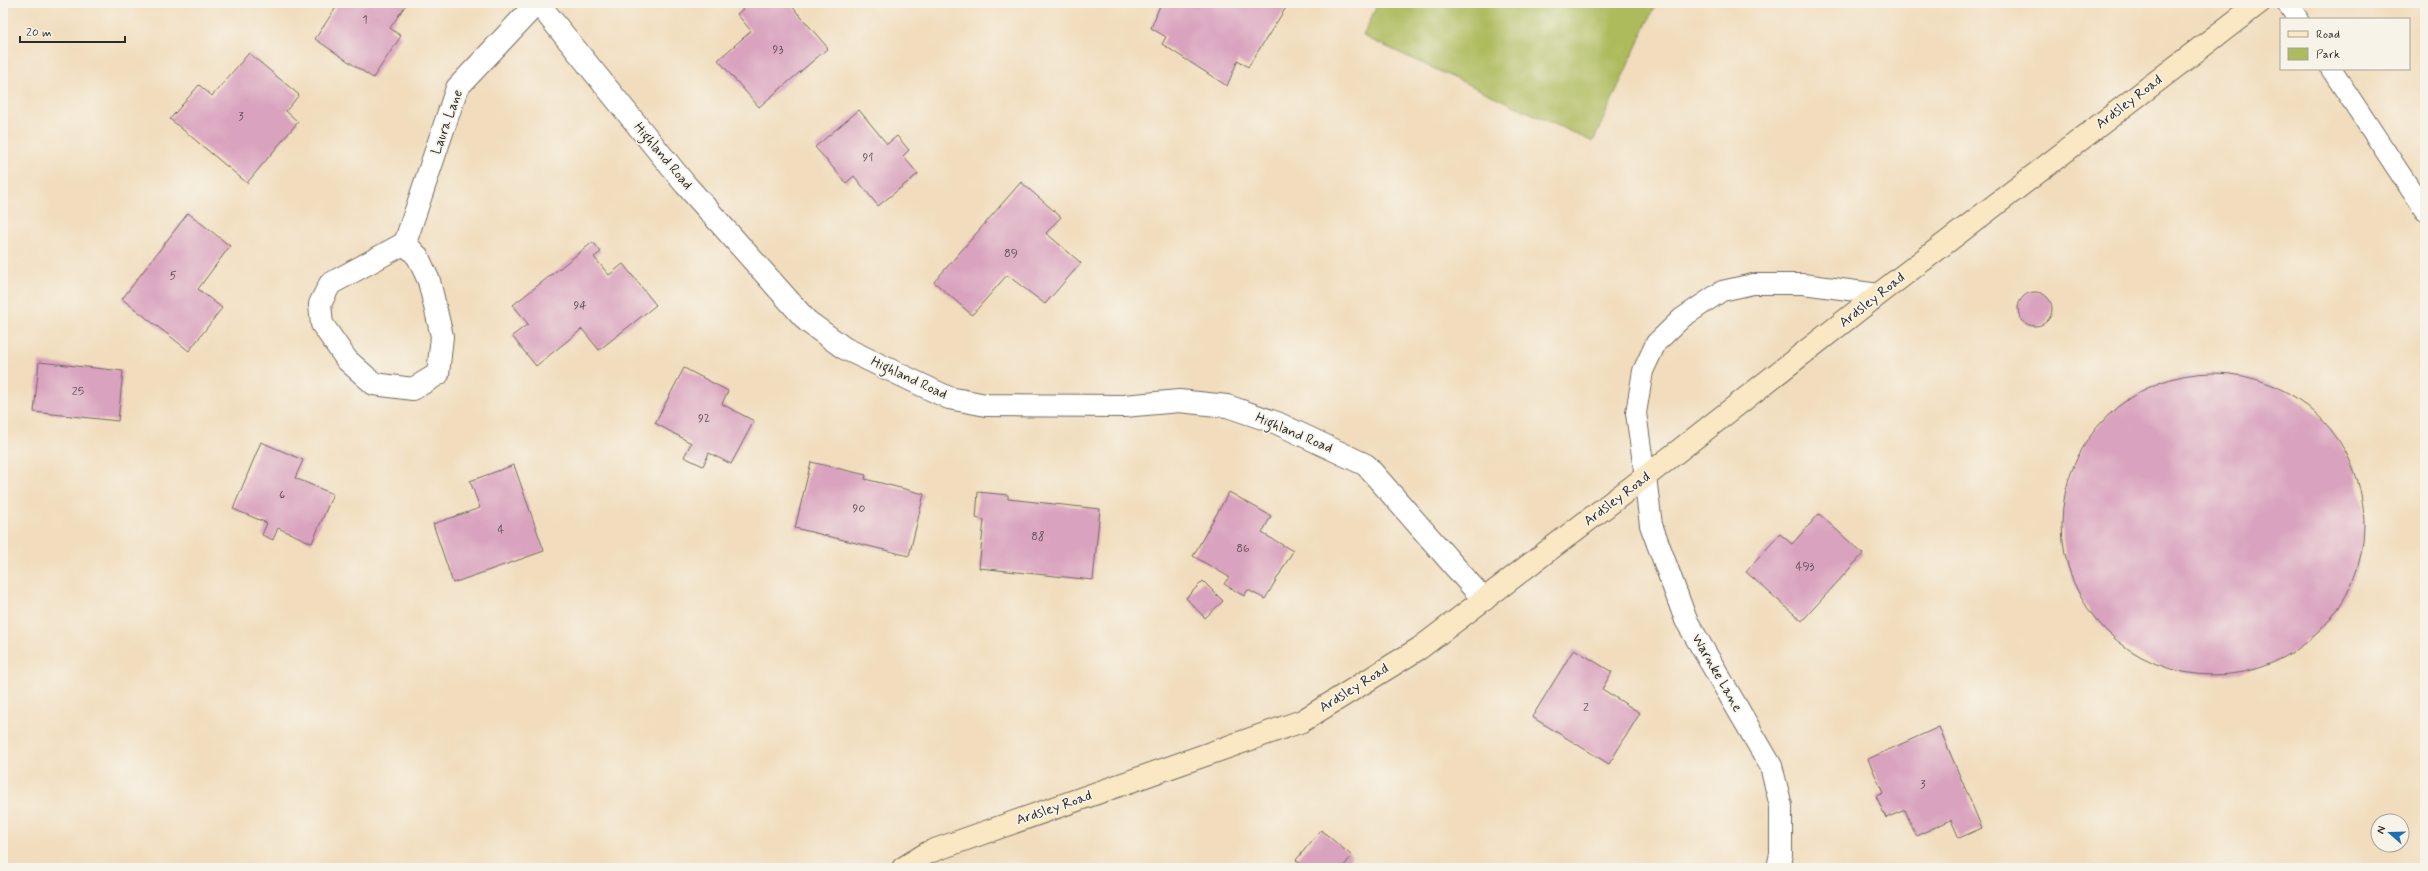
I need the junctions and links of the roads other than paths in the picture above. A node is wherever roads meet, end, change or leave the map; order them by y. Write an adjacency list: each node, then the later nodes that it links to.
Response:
1 (537, 3): 7 (street, Laura Lane); 10 (street, Highland Road)
2 (2259, 3): 8 (main road, Ardsley Road)
3 (2287, 3): 4 (lane)
4 (2297, 18)
5 (2332, 70): 6 (lane)
6 (2425, 211)
7 (405, 243): 7 (street)
8 (1879, 294): 9 (main road, Ardsley Road); 9 (lane)
9 (1645, 477): 10 (main road, Ardsley Road); 12 (street, Warnke Lane)
10 (1484, 600): 11 (main road, Ardsley Road)
11 (903, 868)
12 (1778, 868)

